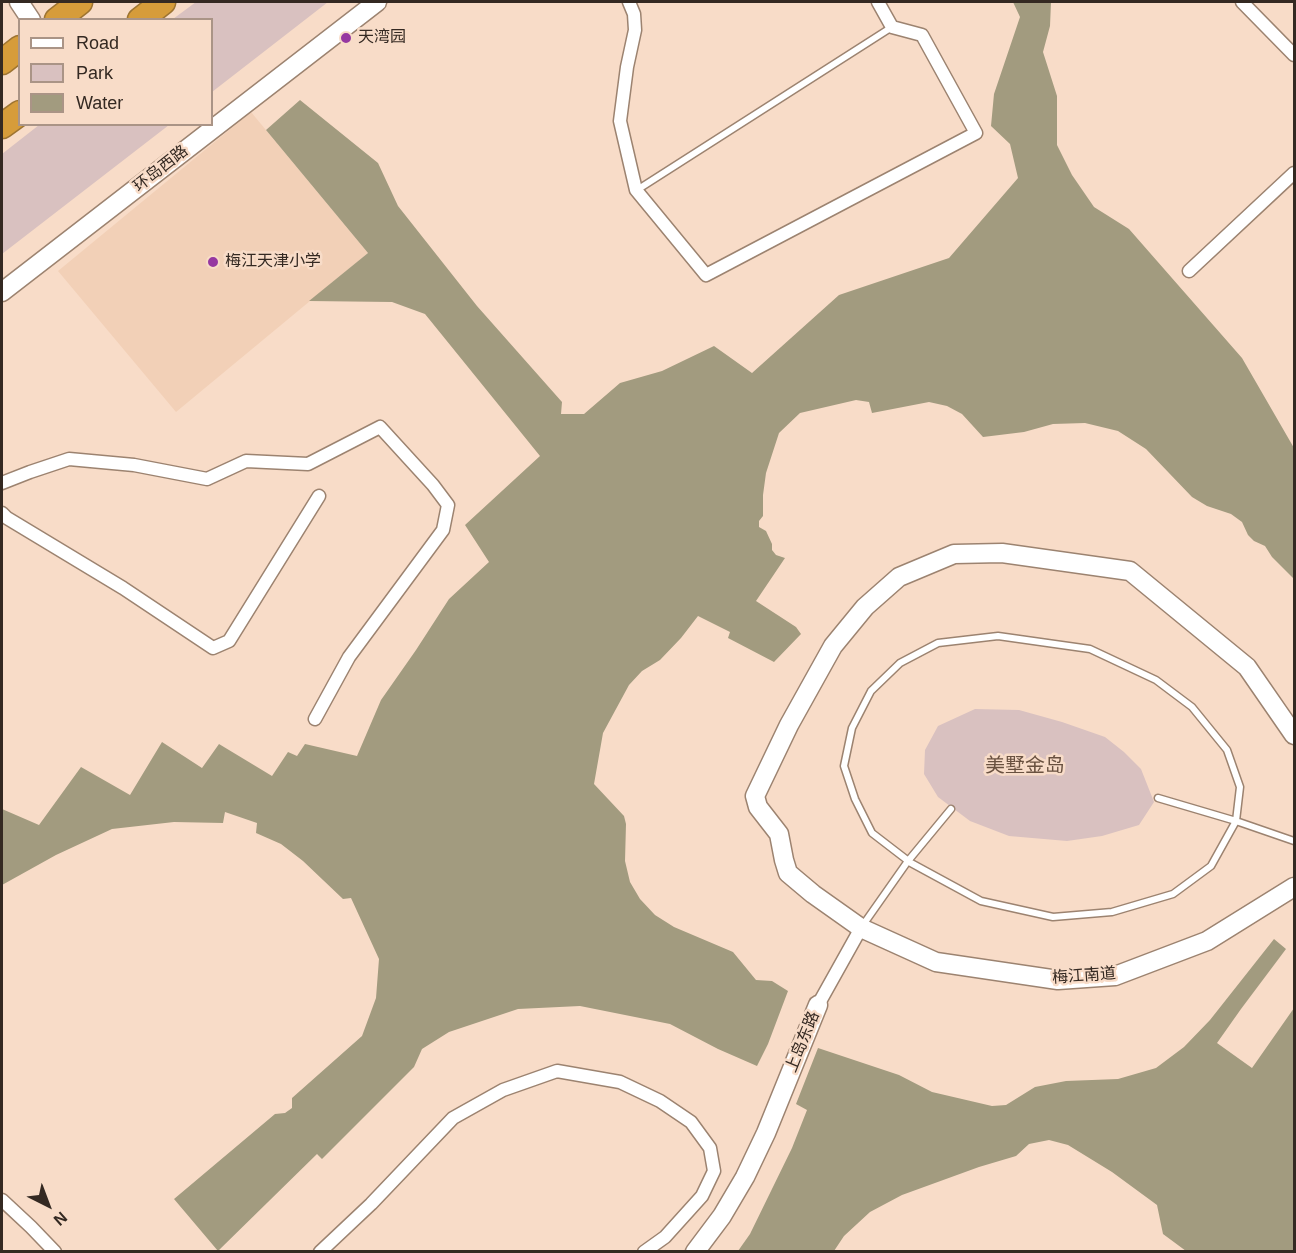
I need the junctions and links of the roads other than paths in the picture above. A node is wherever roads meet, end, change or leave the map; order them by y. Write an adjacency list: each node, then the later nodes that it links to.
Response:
1 (80, 2): 8 (highway)
2 (163, 2): 9 (highway)
3 (360, 2): 14 (street)
4 (377, 2): 20 (street, 环岛西路)
5 (629, 2): 17 (street)
6 (878, 2): 10 (street)
7 (1242, 2): 12 (street)
8 (60, 18)
9 (143, 18)
10 (892, 27): 17 (lane); 17 (street)
11 (18, 50): 13 (highway)
12 (1294, 56)
13 (2, 62)
14 (213, 115)
15 (197, 126): 19 (street, 环岛西路)
16 (1294, 173): 18 (street)
17 (636, 190)
18 (1190, 271)
19 (2, 277)
20 (2, 292)
21 (2, 483): 24 (street)
22 (320, 496): 23 (street)
23 (2, 513)
24 (315, 719)
25 (1294, 735): 32 (street, 梅江南道)
26 (1158, 798): 28 (lane)
27 (951, 810): 30 (lane)
28 (1236, 821): 29 (lane); 30 (lane); 30 (lane)
29 (1294, 841)
30 (908, 861): 32 (lane)
31 (1294, 887): 32 (street, 梅江南道)
32 (861, 928): 33 (street)
33 (818, 1005): 38 (street, 上岛东路); 39 (street, 上岛东路)
34 (2, 1200): 35 (street)
35 (55, 1251)
36 (320, 1251): 37 (street)
37 (644, 1251)
38 (695, 1251)
39 (709, 1251)

